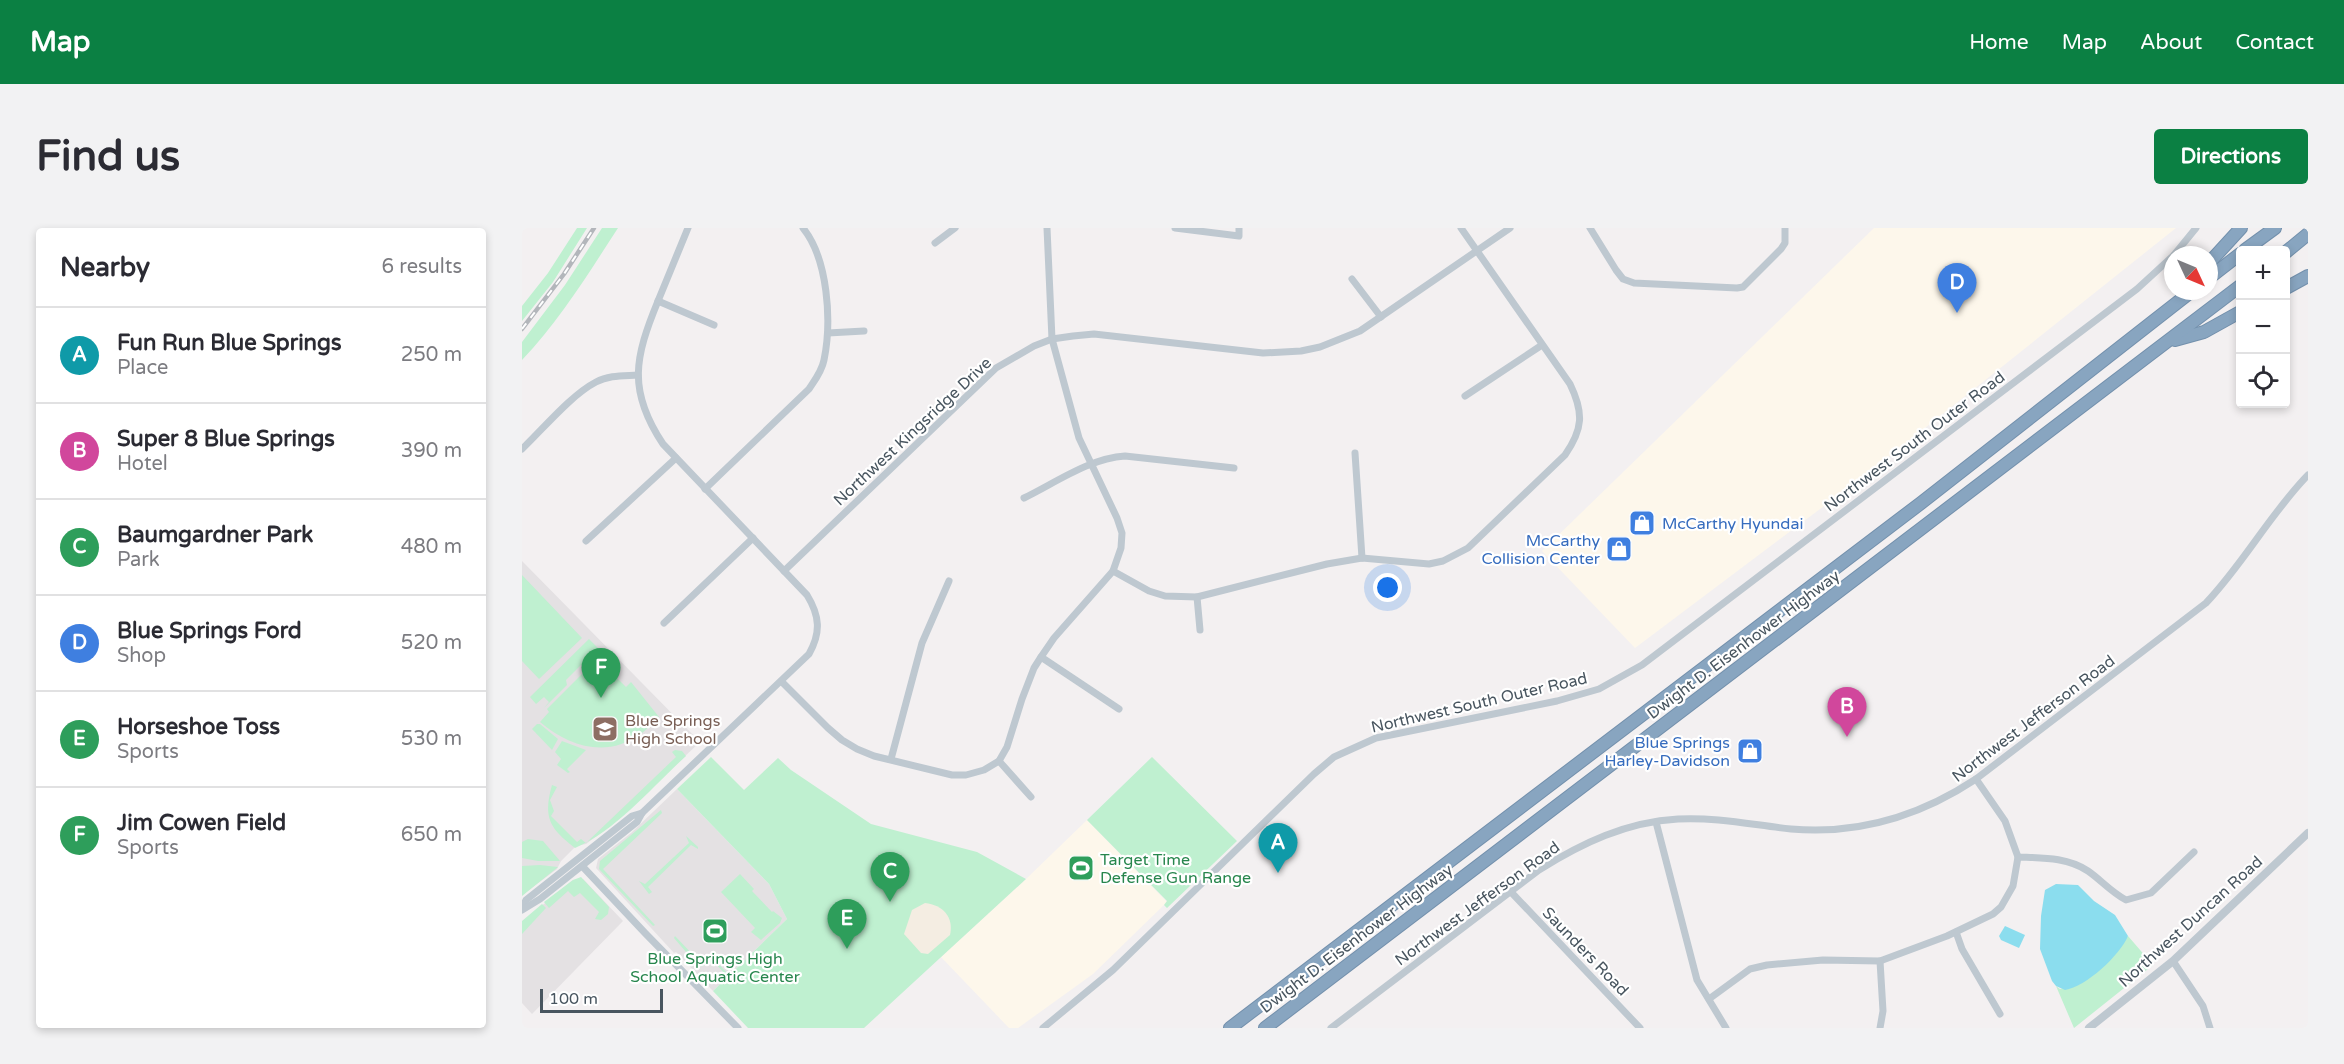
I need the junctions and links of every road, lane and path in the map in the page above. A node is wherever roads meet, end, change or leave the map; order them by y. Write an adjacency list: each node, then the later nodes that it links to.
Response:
1 (688, 228): 30 (street)
2 (803, 228): 36 (street)
3 (955, 228): 15 (street)
4 (1047, 228): 37 (street)
5 (1175, 228): 6 (street)
6 (1239, 228)
7 (1461, 228): 19 (street)
8 (1510, 228): 19 (street, Northwest Kingsridge Drive)
9 (1590, 228): 10 (street)
10 (1785, 228)
11 (2196, 228): 16 (street, Northwest South Outer Road)
12 (2241, 228): 20 (highway)
13 (2275, 228): 17 (highway)
14 (2308, 234): 18 (highway)
15 (936, 243)
16 (2182, 246)
17 (2250, 246)
18 (2290, 249)
19 (1477, 251): 32 (street, Northwest Kingsridge Drive); 39 (street)
20 (2218, 253)
21 (2236, 258): 23 (highway)
22 (2164, 265): 80 (street, Northwest South Outer Road)
23 (2218, 271)
24 (2308, 276): 26 (highway)
25 (1352, 279): 32 (street)
26 (2290, 286)
27 (2236, 290): 38 (highway, Dwight D. Eisenhower Highway)
28 (2172, 300): 34 (highway)
29 (2180, 300): 34 (highway, Dwight D. Eisenhower Highway)
30 (658, 301): 33 (street); 40 (street)
31 (2236, 315): 38 (highway)
32 (1381, 317): 37 (street, Northwest Kingsridge Drive)
33 (714, 326)
34 (2142, 328): 81 (highway, Dwight D. Eisenhower Highway)
35 (864, 332): 36 (street)
36 (828, 333): 48 (street)
37 (1052, 339): 45 (street); 53 (street, Northwest Kingsridge Drive)
38 (2168, 342): 82 (highway, Dwight D. Eisenhower Highway)
39 (1542, 345): 41 (street); 52 (street)
40 (638, 375): 42 (street); 44 (street)
41 (1465, 396)
42 (522, 449)
43 (1355, 453): 52 (street)
44 (676, 458): 48 (street); 51 (street)
45 (1092, 464): 46 (street); 49 (street); 54 (street)
46 (1234, 468)
47 (2308, 475): 64 (street, Northwest Jefferson Road)
48 (705, 489): 50 (street)
49 (1024, 498)
50 (753, 538): 53 (street); 57 (street)
51 (586, 541)
52 (1362, 558): 56 (street)
53 (784, 571): 60 (street)
54 (1113, 571): 56 (street); 59 (street)
55 (948, 581): 62 (street)
56 (1197, 597): 58 (street)
57 (664, 623)
58 (1200, 630)
59 (1041, 657): 61 (street); 63 (street)
60 (782, 682): 62 (street); 66 (street)
61 (1119, 709)
62 (891, 759): 63 (street)
63 (999, 761): 65 (street)
64 (1976, 779): 67 (street, Northwest Jefferson Road); 70 (street)
65 (1030, 796)
66 (642, 813): 71 (street); 73 (street)
67 (1656, 822): 72 (street, Northwest Jefferson Road); 77 (street)
68 (2308, 833): 76 (street, Northwest Duncan Road)
69 (2194, 852): 70 (street)
70 (2018, 857): 74 (street)
71 (583, 867): 73 (street); 79 (street)
72 (1511, 892): 83 (street, Northwest Jefferson Road); 84 (street, Saunders Road)
73 (522, 909)
74 (1956, 933): 75 (street); 78 (street)
75 (1880, 961): 77 (street); 86 (street)
76 (2173, 961): 87 (street, Northwest Duncan Road); 88 (street)
77 (1708, 999): 85 (street)
78 (2000, 1014)
79 (738, 1028)
80 (1043, 1028)
81 (1230, 1028)
82 (1265, 1028)
83 (1331, 1028)
84 (1640, 1028)
85 (1726, 1028)
86 (1880, 1028)
87 (2089, 1028)
88 (2210, 1028)

